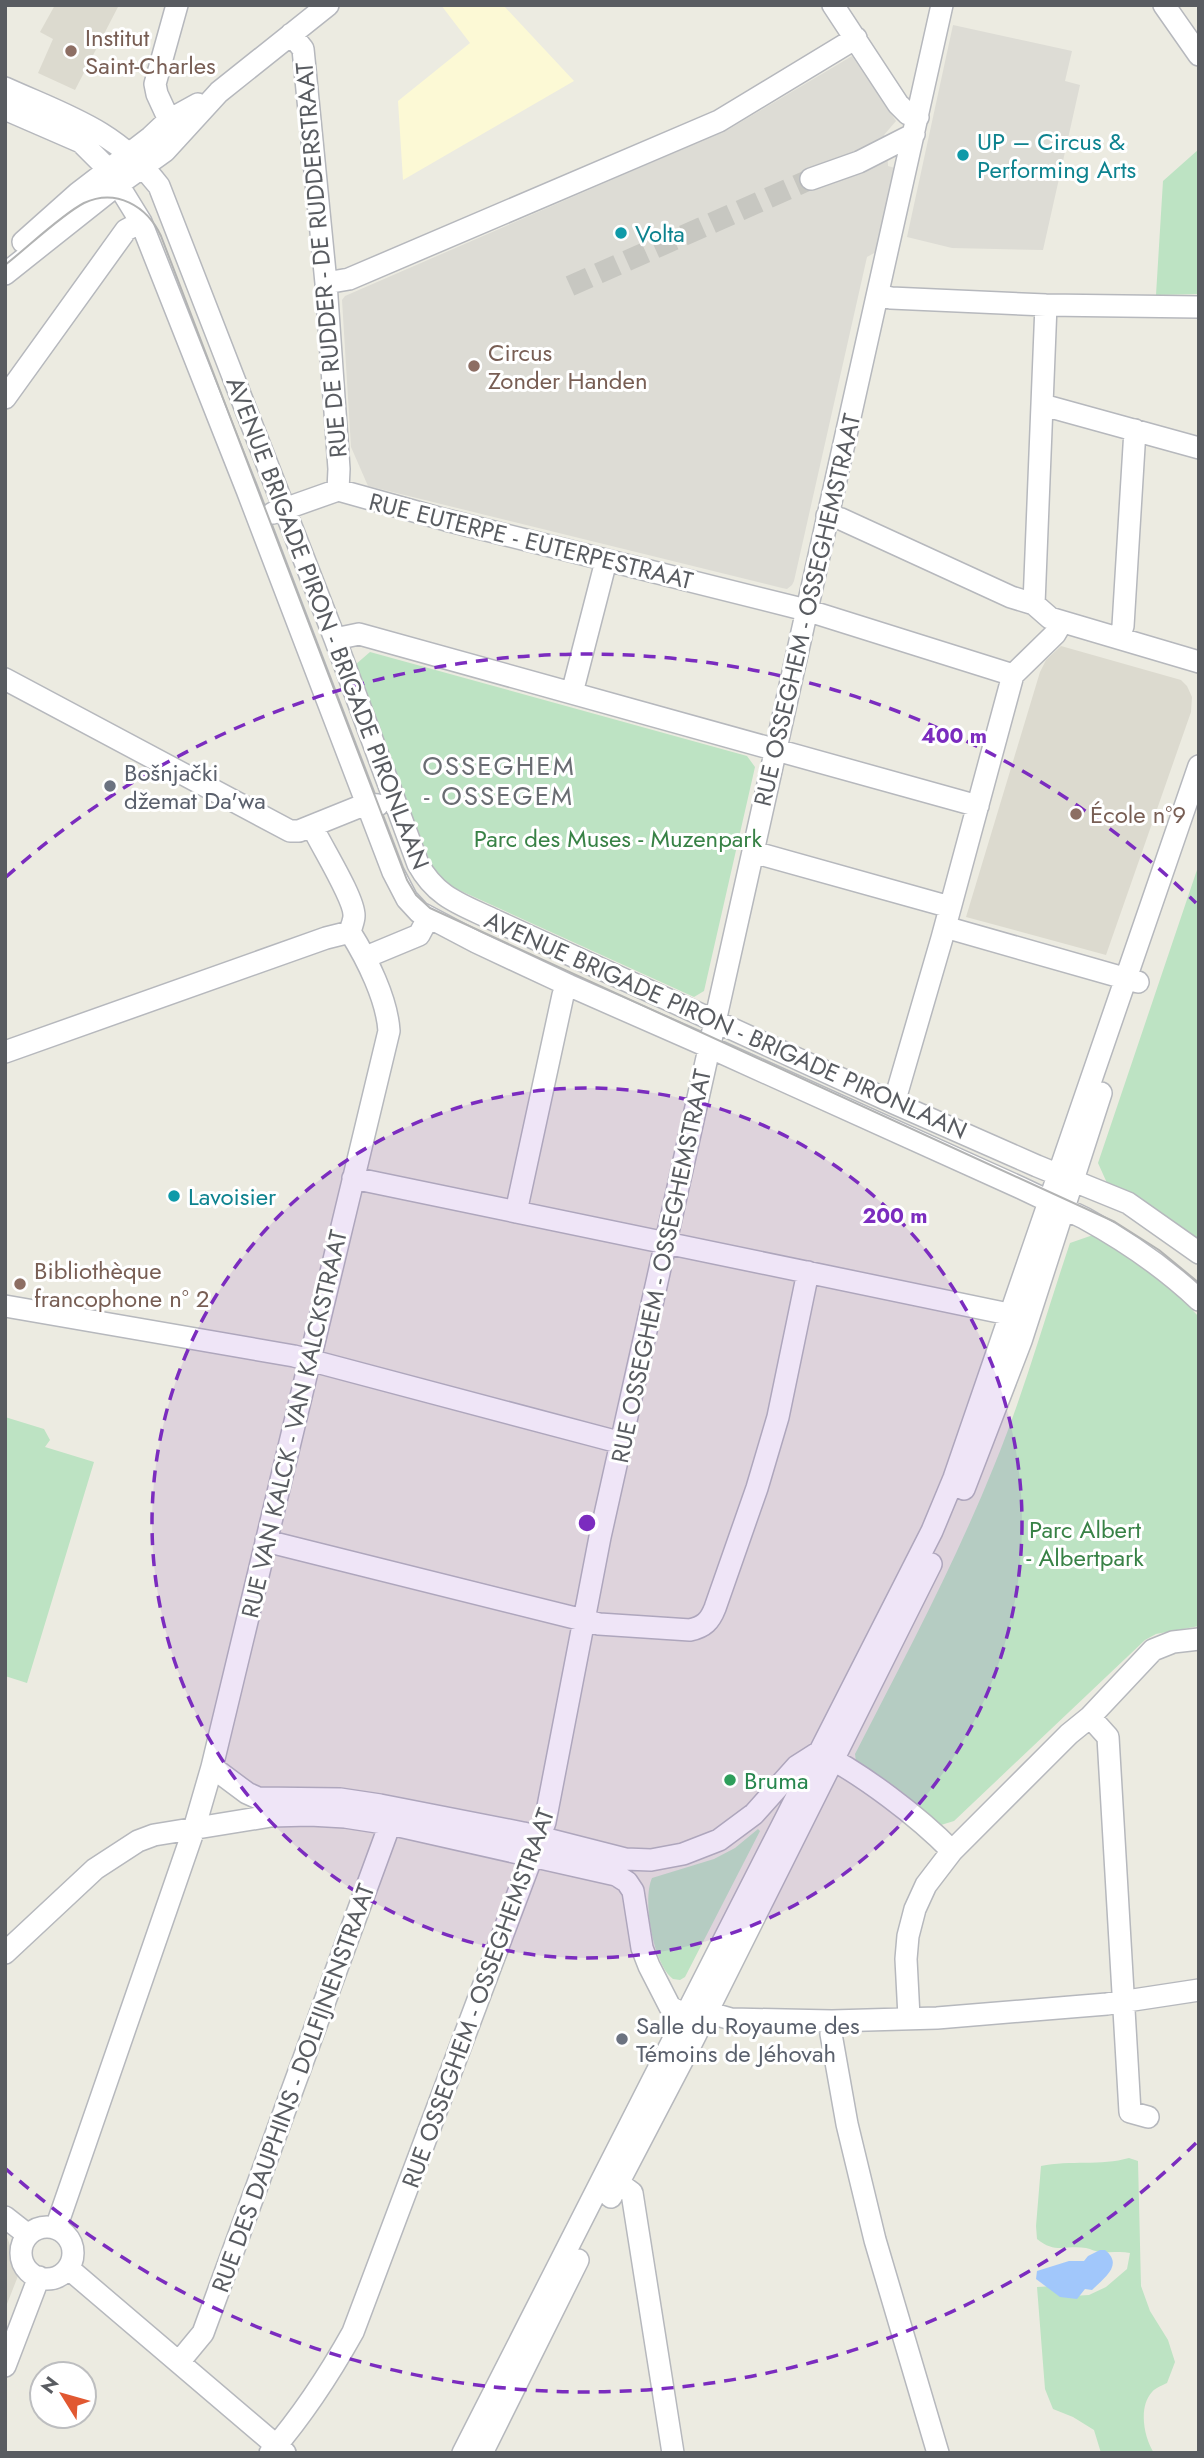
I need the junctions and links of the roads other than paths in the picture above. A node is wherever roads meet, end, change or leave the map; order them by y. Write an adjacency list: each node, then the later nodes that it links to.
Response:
1 (177, 5): 12 (street)
2 (328, 5): 6 (street)
3 (833, 5): 7 (street)
4 (942, 5): 13 (street, RUE OSSEGHEM - OSSEGHEMSTRAAT)
5 (1164, 5): 8 (street)
6 (291, 34): 10 (street); 20 (street, RUE DE RUDDER - DE RUDDERSTRAAT)
7 (856, 38): 13 (street); 20 (street)
8 (1199, 55)
9 (5, 88): 14 (street)
10 (219, 92): 12 (street); 14 (street)
11 (5, 109): 15 (street, AVENUE BRIGADE PIRON - BRIGADE PIRONLAAN)
12 (169, 120): 14 (street)
13 (916, 126): 16 (street); 21 (street, RUE OSSEGHEM - OSSEGHEMSTRAAT)
14 (137, 160): 15 (street); 29 (street, AVENUE BRIGADE PIRON - BRIGADE PIRONLAAN)
15 (114, 177): 17 (street, AVENUE BRIGADE PIRON - BRIGADE PIRONLAAN); 18 (street); 19 (street)
16 (811, 179)
17 (141, 222): 24 (street); 31 (street, AVENUE BRIGADE PIRON - BRIGADE PIRONLAAN)
18 (5, 257)
19 (5, 274)
20 (326, 283): 28 (street, RUE DE RUDDER - DE RUDDERSTRAAT)
21 (877, 295): 22 (street); 30 (street, RUE OSSEGHEM - OSSEGHEMSTRAAT)
22 (1046, 305): 23 (street); 25 (street)
23 (1199, 307)
24 (5, 398)
25 (1043, 405): 26 (street); 33 (street)
26 (1135, 430): 27 (street); 36 (street)
27 (1199, 448)
28 (338, 490): 29 (street, RUE EUTERPE - EUTERPESTRAAT); 32 (street, RUE EUTERPE - EUTERPESTRAAT)
29 (285, 509): 31 (street, RUE EUTERPE - EUTERPESTRAAT); 37 (street, AVENUE BRIGADE PIRON - BRIGADE PIRONLAAN)
30 (827, 516): 33 (street); 34 (street, RUE OSSEGHEM - OSSEGHEMSTRAAT)
31 (258, 519): 45 (street, AVENUE BRIGADE PIRON - BRIGADE PIRONLAAN)
32 (606, 561): 34 (street, RUE EUTERPE - EUTERPESTRAAT); 41 (street)
33 (1034, 604): 35 (street)
34 (806, 610): 39 (street, RUE EUTERPE - EUTERPESTRAAT); 42 (street, RUE OSSEGHEM - OSSEGHEMSTRAAT)
35 (1062, 622): 36 (street); 39 (street)
36 (1119, 638): 38 (street)
37 (335, 639): 41 (street); 47 (street, AVENUE BRIGADE PIRON - BRIGADE PIRONLAAN)
38 (1199, 662)
39 (1013, 675): 46 (street)
40 (5, 679): 48 (street)
41 (572, 693): 42 (street)
42 (775, 750): 46 (street); 49 (street, RUE OSSEGHEM - OSSEGHEMSTRAAT)
43 (1199, 766): 55 (street)
44 (1199, 803): 55 (street)
45 (366, 804): 47 (street); 48 (street); 51 (street, AVENUE BRIGADE PIRON - BRIGADE PIRONLAAN)
46 (978, 806): 52 (street)
47 (398, 807): 50 (street, AVENUE BRIGADE PIRON - BRIGADE PIRONLAAN)
48 (312, 826): 53 (street)
49 (753, 852): 52 (street); 57 (street, RUE OSSEGHEM - OSSEGHEMSTRAAT)
50 (428, 881): 51 (street); 57 (street, AVENUE BRIGADE PIRON - BRIGADE PIRONLAAN)
51 (424, 915): 54 (street); 56 (street, AVENUE BRIGADE PIRON - BRIGADE PIRONLAAN)
52 (947, 917): 55 (street); 60 (street)
53 (350, 932): 54 (street); 59 (street)
54 (366, 957): 62 (street, RUE VAN KALCK - VAN KALCKSTRAAT)
55 (1132, 980): 61 (street)
56 (568, 985): 58 (street, AVENUE BRIGADE PIRON - BRIGADE PIRONLAAN); 64 (street)
57 (715, 1020): 58 (street, RUE OSSEGHEM - OSSEGHEMSTRAAT); 60 (street, AVENUE BRIGADE PIRON - BRIGADE PIRONLAAN)
58 (709, 1046): 63 (street, AVENUE BRIGADE PIRON - BRIGADE PIRONLAAN); 65 (street, RUE OSSEGHEM - OSSEGHEMSTRAAT)
59 (5, 1052)
60 (894, 1103): 61 (street, AVENUE BRIGADE PIRON - BRIGADE PIRONLAAN)
61 (1066, 1177): 63 (street); 66 (street, AVENUE BRIGADE PIRON - BRIGADE PIRONLAAN)
62 (353, 1178): 64 (street); 71 (street, RUE VAN KALCK - VAN KALCKSTRAAT)
63 (1057, 1205): 68 (street, AVENUE BRIGADE PIRON - BRIGADE PIRONLAAN); 70 (street)
64 (516, 1212): 65 (street)
65 (665, 1243): 67 (street); 72 (street, RUE OSSEGHEM - OSSEGHEMSTRAAT)
66 (1199, 1253)
67 (808, 1272): 70 (street); 74 (street)
68 (1199, 1300)
69 (5, 1306): 71 (street)
70 (1020, 1316): 77 (street)
71 (309, 1359): 72 (street); 73 (street, RUE VAN KALCK - VAN KALCKSTRAAT)
72 (622, 1443): 74 (street, RUE OSSEGHEM - OSSEGHEMSTRAAT)
73 (265, 1541): 74 (street); 78 (street, RUE VAN KALCK - VAN KALCKSTRAAT)
74 (583, 1620): 81 (street, RUE OSSEGHEM - OSSEGHEMSTRAAT)
75 (1199, 1639): 76 (street)
76 (1090, 1717): 82 (street); 87 (street)
77 (826, 1755): 82 (street); 83 (street); 88 (street)
78 (212, 1768): 79 (street); 80 (street, RUE VAN KALCK - VAN KALCKSTRAAT)
79 (393, 1816): 80 (street); 81 (street); 98 (street, RUE DES DAUPHINS - DOLFIJNENSTRAAT)
80 (194, 1829): 85 (street); 94 (street, RUE VAN KALCK - VAN KALCKSTRAAT)
81 (537, 1847): 83 (street); 84 (street); 100 (street, RUE OSSEGHEM - OSSEGHEMSTRAAT)
82 (952, 1851): 89 (street)
83 (651, 1860): 84 (street)
84 (633, 1891): 88 (street)
85 (5, 1953)
86 (1199, 1990): 87 (street)
87 (1124, 2001): 89 (street); 91 (street)
88 (696, 2015): 90 (street); 92 (street)
89 (909, 2017): 90 (street)
90 (832, 2021): 104 (street)
91 (1148, 2117)
92 (612, 2178): 101 (street); 102 (street); 103 (street)
93 (5, 2217): 95 (street)
94 (56, 2228): 95 (street); 96 (street)
95 (28, 2235): 97 (street)
96 (68, 2268): 97 (street); 98 (street)
97 (39, 2277): 99 (street)
98 (179, 2362): 100 (street)
99 (5, 2366)
100 (277, 2450)
101 (463, 2453)
102 (482, 2453)
103 (673, 2453)
104 (938, 2453)

